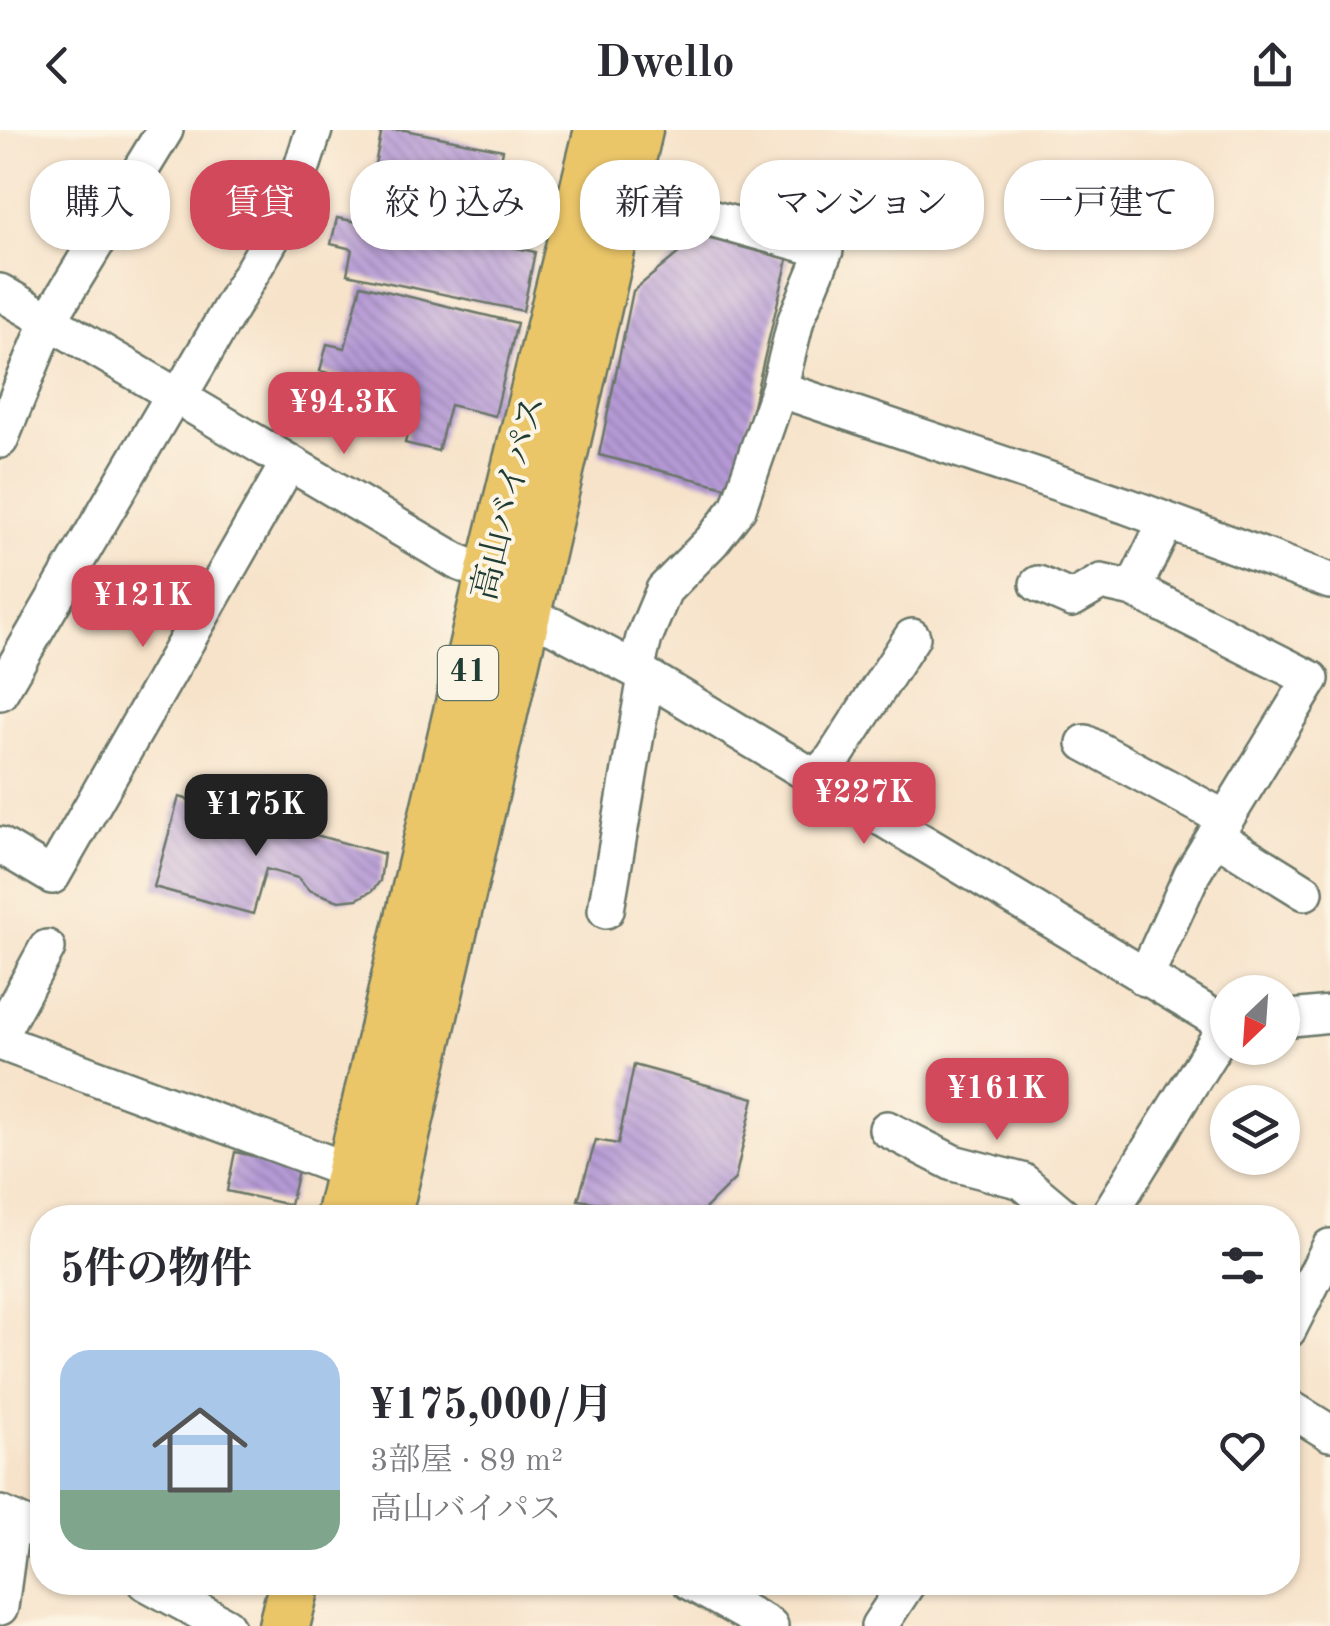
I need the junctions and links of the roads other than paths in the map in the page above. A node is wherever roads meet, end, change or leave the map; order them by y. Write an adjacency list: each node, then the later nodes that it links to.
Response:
1 (165, 130): 7 (street)
2 (314, 130): 9 (street)
3 (600, 130): 13 (highway, 高山バイパス / 41)
4 (637, 130): 17 (highway, 高山バイパス / 41)
5 (720, 221): 8 (street)
6 (0, 292): 7 (street)
7 (49, 320): 9 (street); 10 (street)
8 (779, 389): 12 (street); 19 (street)
9 (176, 397): 11 (street); 20 (street)
10 (0, 440)
11 (289, 462): 13 (street); 24 (street)
12 (1166, 522): 14 (street); 16 (street)
13 (491, 575): 36 (highway, 高山バイパス / 41)
14 (1330, 582)
15 (1038, 584): 16 (street)
16 (1132, 589): 23 (street)
17 (523, 618): 19 (street); 37 (highway, 高山バイパス / 41)
18 (912, 637): 22 (street)
19 (641, 673): 22 (street); 26 (street)
20 (0, 692)
21 (1085, 744): 23 (street)
22 (814, 779): 28 (street)
23 (1219, 827): 25 (street); 28 (street)
24 (0, 845)
25 (1306, 892)
26 (606, 910)
27 (47, 948): 32 (street)
28 (1145, 978): 30 (street)
29 (1330, 1014): 31 (street)
30 (1210, 1016)
31 (1300, 1018)
32 (0, 1034)
33 (0, 1042): 36 (street)
34 (1210, 1053): 39 (street)
35 (887, 1129): 38 (street)
36 (347, 1195)
37 (388, 1205)
38 (1051, 1205)
39 (1114, 1205)
40 (1330, 1247): 41 (street)
41 (1300, 1306)
42 (1300, 1414): 43 (street)
43 (1330, 1433)
44 (18, 1522): 50 (street)
45 (169, 1595): 51 (street)
46 (256, 1595): 52 (highway)
47 (292, 1595): 53 (highway)
48 (714, 1595): 54 (street)
49 (899, 1595): 55 (street)
50 (0, 1606)
51 (226, 1626)
52 (249, 1626)
53 (284, 1626)
54 (770, 1626)
55 (879, 1626)

